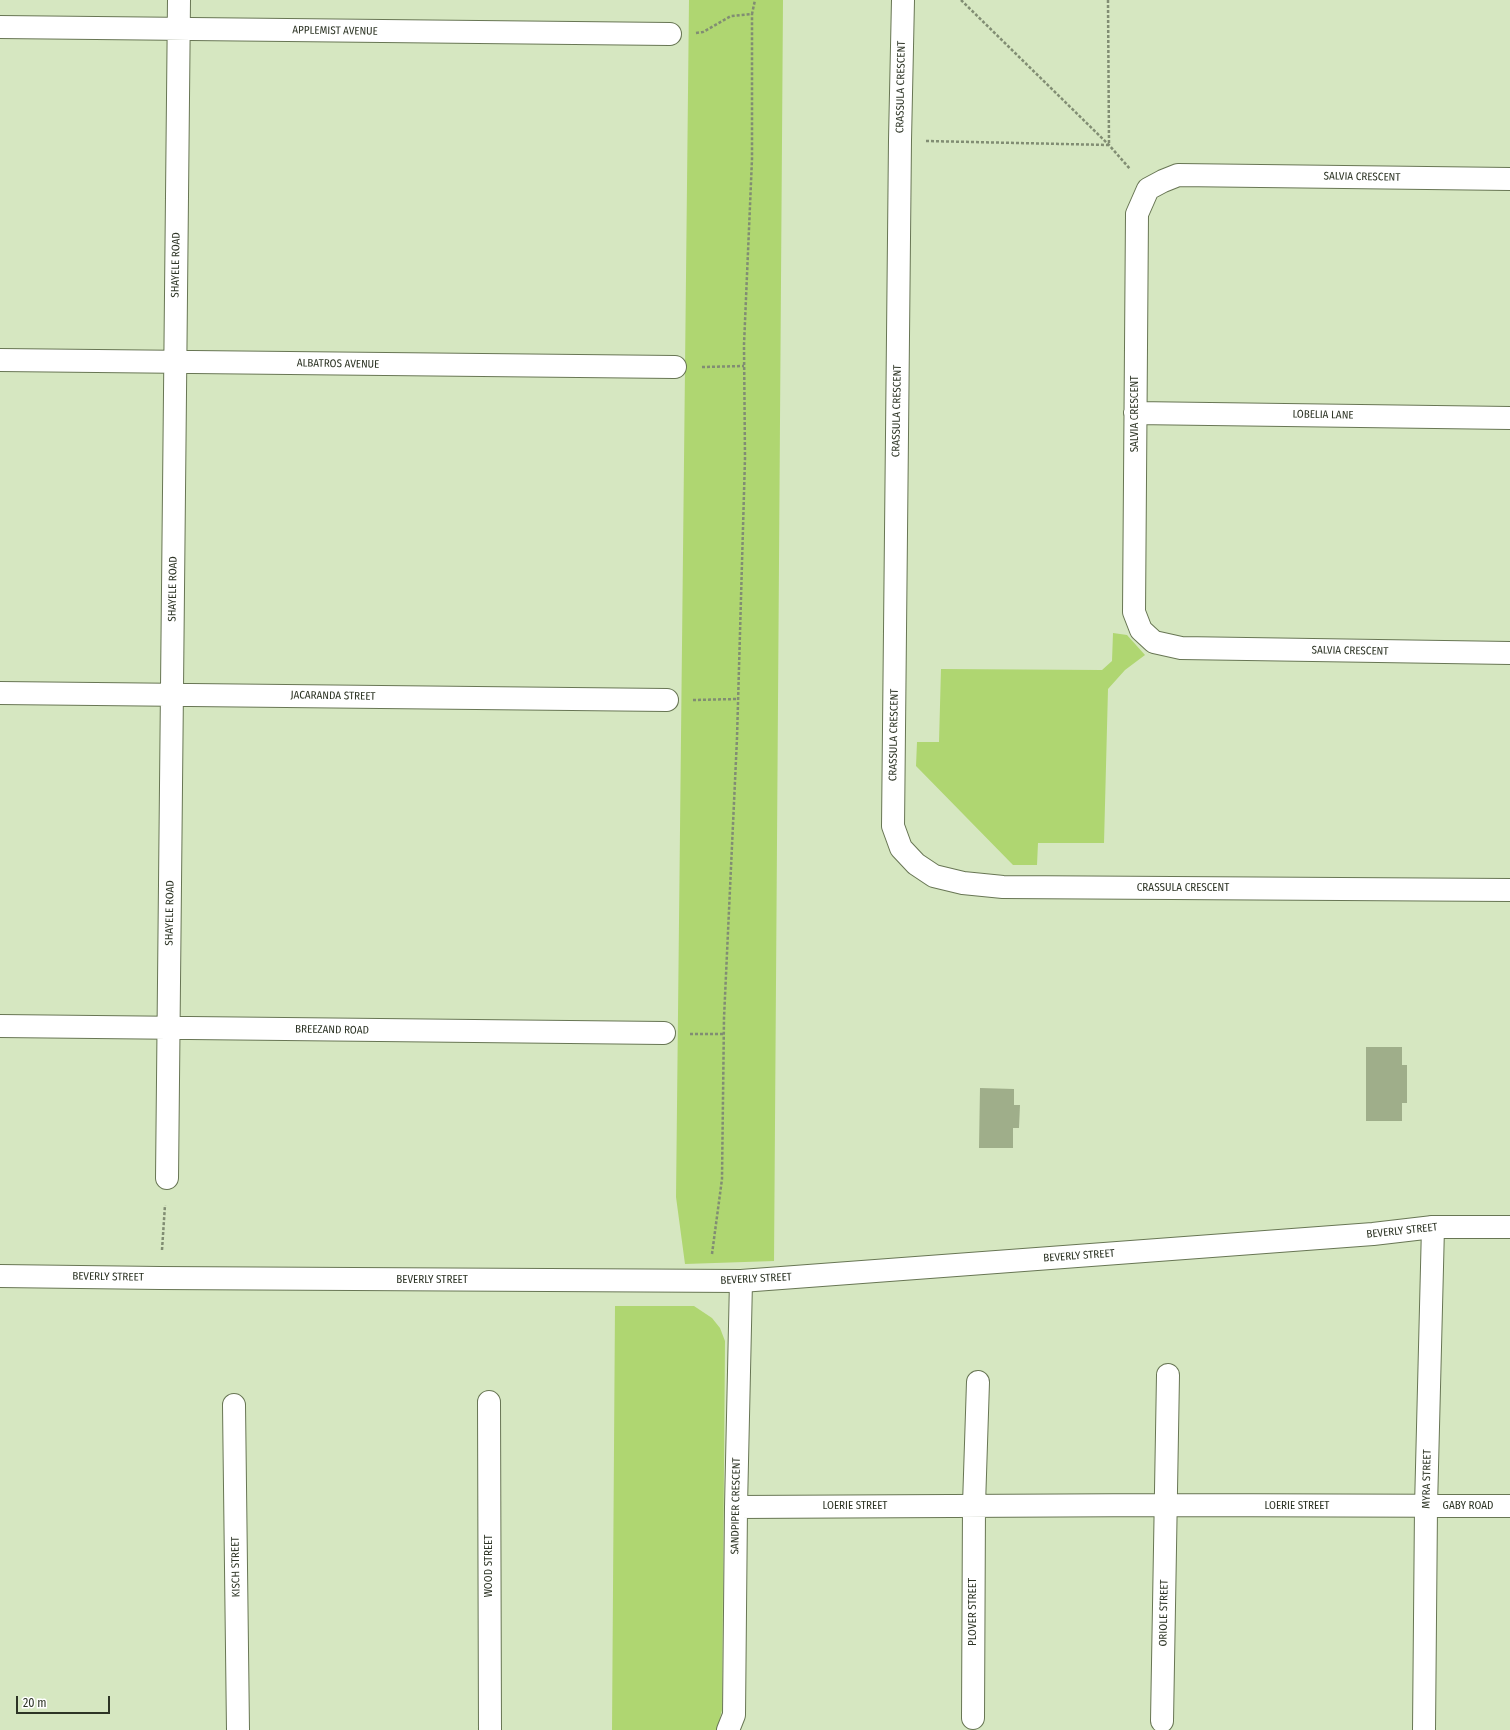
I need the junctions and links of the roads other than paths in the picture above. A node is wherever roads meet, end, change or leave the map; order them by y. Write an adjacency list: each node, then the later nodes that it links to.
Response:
1 (179, 0): 4 (street, SHAYELE ROAD)
2 (903, 0): 16 (street, CRASSULA CRESCENT)
3 (0, 28): 4 (street, APPLEMIST AVENUE)
4 (179, 29): 5 (street, APPLEMIST AVENUE); 8 (street, SHAYELE ROAD)
5 (670, 34)
6 (1510, 179): 10 (street, SALVIA CRESCENT)
7 (0, 360): 8 (street, ALBATROS AVENUE)
8 (176, 362): 9 (street, ALBATROS AVENUE); 14 (street, SHAYELE ROAD)
9 (675, 368)
10 (1135, 413): 11 (street, LOBELIA LANE); 12 (street, SALVIA CRESCENT)
11 (1510, 418)
12 (1510, 654)
13 (0, 693): 14 (street, JACARANDA STREET)
14 (172, 695): 15 (street, JACARANDA STREET); 18 (street, SHAYELE ROAD)
15 (666, 700)
16 (1510, 890)
17 (0, 1026): 18 (street, BREEZAND ROAD)
18 (168, 1028): 19 (street, BREEZAND ROAD); 20 (street, SHAYELE ROAD)
19 (664, 1033)
20 (167, 1178)
21 (1433, 1227): 22 (street, BEVERLY STREET); 24 (street, BEVERLY STREET); 33 (street, MYRA STREET)
22 (1510, 1227)
23 (0, 1276): 24 (street, BEVERLY STREET)
24 (742, 1281): 32 (street, SANDPIPER CRESCENT)
25 (1168, 1375): 30 (street)
26 (978, 1382): 29 (street)
27 (489, 1402): 37 (street, WOOD STREET)
28 (234, 1405): 36 (street, KISCH STREET)
29 (974, 1505): 30 (street, LOERIE STREET); 32 (street, LOERIE STREET); 34 (street, PLOVER STREET)
30 (1167, 1505): 33 (street, LOERIE STREET); 35 (street, ORIOLE STREET)
31 (1510, 1506): 33 (street, GABY ROAD)
32 (736, 1507): 38 (street, SANDPIPER CRESCENT)
33 (1426, 1507): 39 (street, MYRA STREET)
34 (973, 1718)
35 (1162, 1721)
36 (238, 1730)
37 (490, 1730)
38 (728, 1730)
39 (1424, 1730)

